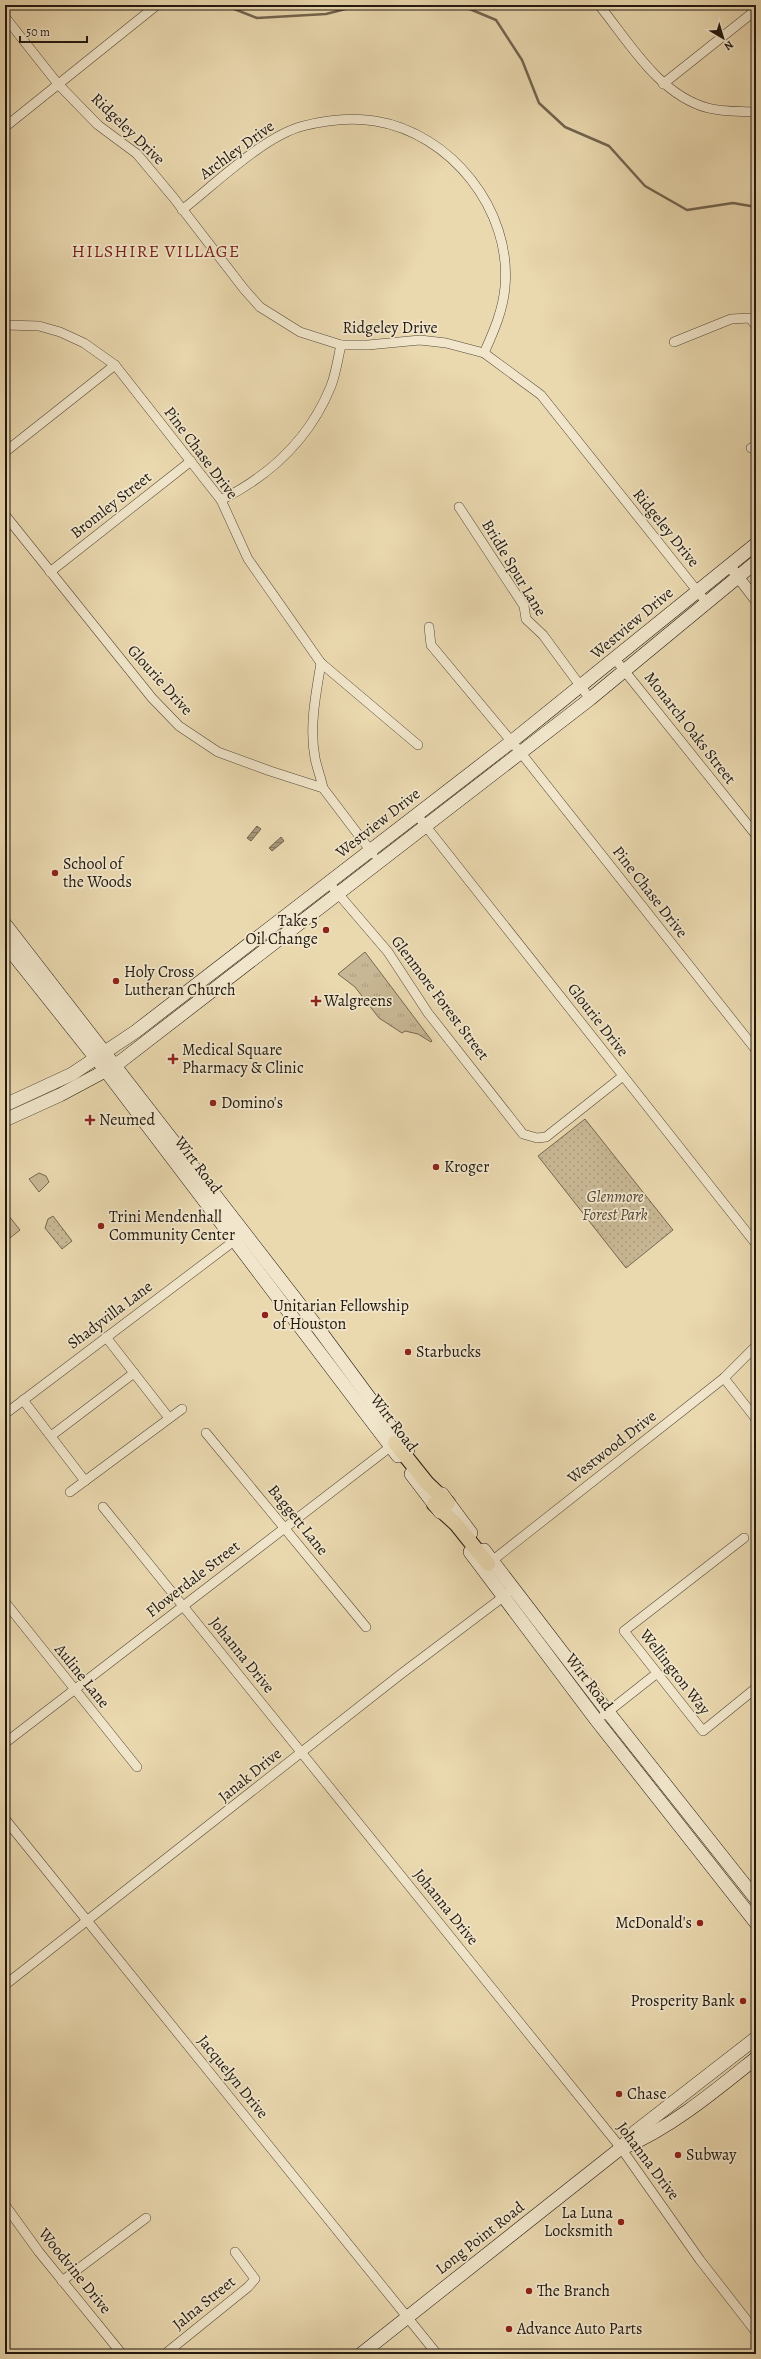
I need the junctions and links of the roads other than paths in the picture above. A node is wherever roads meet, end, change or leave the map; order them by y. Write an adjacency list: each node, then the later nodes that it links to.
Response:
1 (157, 5): 5 (street)
2 (599, 5): 6 (street)
3 (756, 10): 6 (street)
4 (5, 17): 5 (street, Ridgeley Drive)
5 (58, 84): 8 (street); 9 (street, Ridgeley Drive)
6 (663, 84): 7 (street)
7 (756, 112)
8 (5, 127)
9 (182, 210): 13 (street, Ridgeley Drive); 14 (street, Archley Drive)
10 (5, 325): 15 (street, Pine Chase Drive)
11 (756, 326): 12 (street)
12 (674, 342)
13 (341, 345): 14 (street, Ridgeley Drive); 18 (street)
14 (484, 353): 26 (street, Ridgeley Drive)
15 (115, 365): 16 (street); 17 (street, Pine Chase Drive)
16 (5, 452)
17 (190, 461): 18 (street, Pine Chase Drive); 24 (street, Bromley Street)
18 (221, 500): 30 (street, Pine Chase Drive)
19 (459, 507): 32 (street, Bridle Spur Lane)
20 (5, 516): 24 (street, Glourie Drive)
21 (756, 544): 23 (main road, Westview Drive)
22 (756, 562): 25 (main road, Westview Drive)
23 (729, 565): 25 (street); 26 (main road, Westview Drive)
24 (50, 572): 37 (street, Glourie Drive)
25 (738, 576): 27 (street); 28 (main road, Westview Drive)
26 (697, 591): 28 (street, Ridgeley Drive); 31 (main road, Westview Drive)
27 (756, 600)
28 (706, 602): 31 (main road, Westview Drive)
29 (429, 627): 34 (street, Pine Chase Drive)
30 (321, 663): 35 (street, Pine Chase Drive); 37 (street)
31 (620, 664): 32 (main road, Westview Drive); 33 (main road, Westview Drive); 40 (street, Monarch Oaks Street)
32 (581, 686): 33 (street, Bridle Spur Lane); 34 (main road, Westview Drive)
33 (590, 699): 36 (main road, Westview Drive)
34 (511, 742): 36 (street, Pine Chase Drive); 38 (main road, Westview Drive)
35 (418, 745)
36 (521, 753): 39 (main road, Westview Drive); 47 (street, Pine Chase Drive)
37 (323, 788): 41 (street)
38 (418, 815): 39 (street, Glourie Drive); 41 (main road, Westview Drive)
39 (427, 826): 42 (main road, Westview Drive); 50 (street, Glourie Drive)
40 (756, 835)
41 (371, 851): 42 (street); 43 (main road, Westview Drive)
42 (380, 862): 44 (main road, Westview Drive)
43 (329, 883): 44 (street, Glenmore Forest Street); 48 (main road, Westview Drive)
44 (339, 893): 49 (main road, Westview Drive); 50 (street, Glenmore Forest Street)
45 (5, 924): 48 (main road, Wirt Road)
46 (5, 944): 48 (main road, Wirt Road)
47 (756, 1050)
48 (102, 1056): 49 (main road, Wirt Road); 51 (main road, Westview Drive)
49 (111, 1068): 52 (main road, Westview Drive); 53 (main road, Wirt Road); 66 (main road, Wirt Road)
50 (623, 1076): 54 (street, Glourie Drive)
51 (5, 1105)
52 (5, 1120)
53 (234, 1241): 55 (street, Shadyvilla Lane); 66 (main road, Wirt Road)
54 (756, 1244)
55 (106, 1338): 57 (street); 59 (street, Shadyvilla Lane)
56 (756, 1346): 58 (street, Westwood Drive)
57 (134, 1373): 62 (street); 65 (street)
58 (724, 1378): 63 (street); 74 (street, Westwood Drive)
59 (23, 1400): 61 (street, Shadyvilla Lane); 65 (street)
60 (182, 1409): 62 (street)
61 (5, 1414)
62 (169, 1418): 67 (street)
63 (756, 1419)
64 (206, 1433): 72 (street, Baggett Lane)
65 (51, 1436): 67 (street)
66 (395, 1443): 69 (main road); 70 (main road, Wirt Road); 72 (street, Flowerdale Street)
67 (85, 1482): 68 (street)
68 (70, 1492)
69 (448, 1503): 74 (main road, Wirt Road)
70 (434, 1504): 74 (main road)
71 (103, 1507): 77 (street, Johanna Drive)
72 (285, 1527): 77 (street, Flowerdale Street); 78 (street, Baggett Lane)
73 (744, 1538): 79 (street, Wellington Way)
74 (488, 1564): 75 (main road, Wirt Road)
75 (508, 1593): 82 (main road, Wirt Road); 83 (main road, Wirt Road); 85 (street, Janak Drive)
76 (5, 1602): 81 (street, Auline Lane)
77 (183, 1606): 81 (street, Flowerdale Street); 85 (street, Johanna Drive)
78 (366, 1627)
79 (656, 1674): 80 (street, Wellington Way); 82 (street)
80 (756, 1688)
81 (74, 1690): 84 (street, Flowerdale Street); 86 (street, Auline Lane)
82 (608, 1712): 83 (street); 88 (main road, Wirt Road)
83 (597, 1721): 89 (main road, Wirt Road)
84 (5, 1743)
85 (302, 1753): 91 (street, Janak Drive); 96 (street, Johanna Drive)
86 (137, 1767)
87 (5, 1819): 91 (street, Jacquelyn Drive)
88 (715, 1848): 89 (main road); 90 (main road, Wirt Road)
89 (704, 1856): 92 (main road, Wirt Road)
90 (756, 1899)
91 (88, 1920): 93 (street, Janak Drive); 101 (street, Jacquelyn Drive)
92 (756, 1923)
93 (5, 1985)
94 (756, 2038): 96 (main road, Long Point Road)
95 (756, 2058): 96 (main road, Long Point Road)
96 (621, 2148): 101 (main road, Long Point Road); 102 (street, Johanna Drive)
97 (5, 2205): 100 (street, Woodvine Drive)
98 (146, 2218): 100 (street)
99 (235, 2252): 104 (street, Jalna Street)
100 (62, 2282): 103 (street, Woodvine Drive)
101 (408, 2317): 105 (main road, Long Point Road); 106 (street, Jacquelyn Drive)
102 (756, 2332)
103 (122, 2354)
104 (165, 2354)
105 (361, 2354)
106 (437, 2354)

